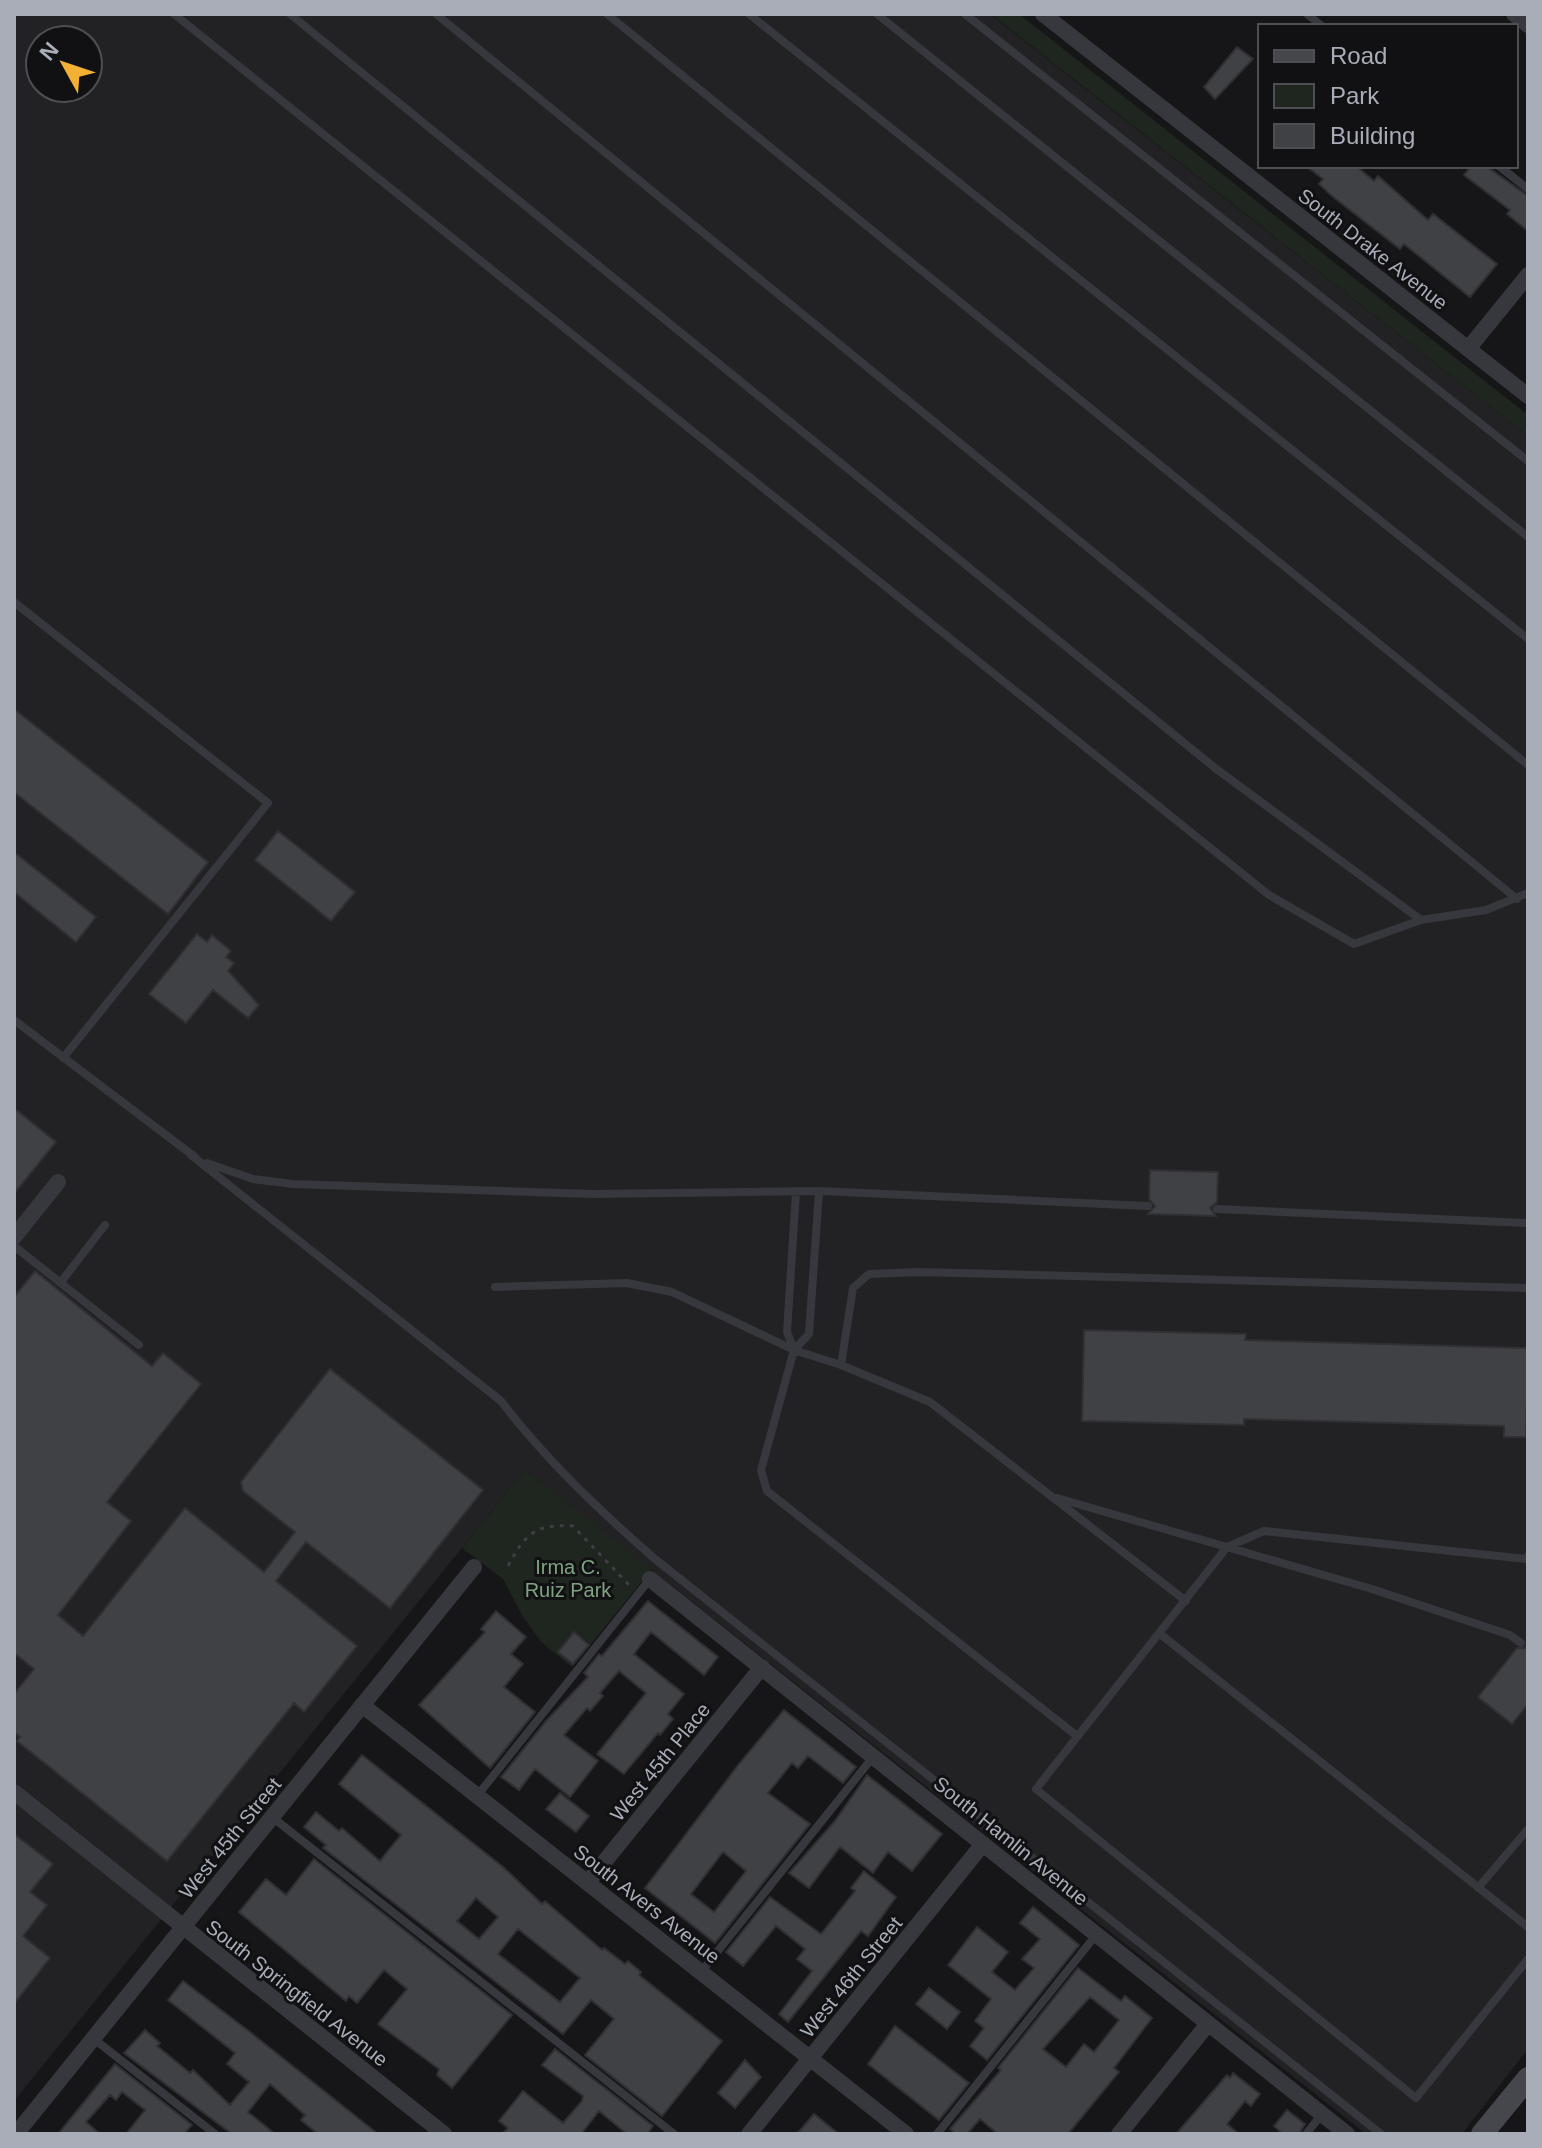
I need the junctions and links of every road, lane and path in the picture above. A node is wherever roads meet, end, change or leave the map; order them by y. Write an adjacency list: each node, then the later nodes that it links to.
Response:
1 (174, 14): 23 (lane)
2 (290, 14): 23 (lane)
3 (436, 14): 22 (lane)
4 (607, 14): 20 (lane)
5 (749, 14): 19 (lane)
6 (877, 14): 17 (lane)
7 (965, 14): 16 (lane)
8 (1043, 14): 14 (street, South Drake Avenue)
9 (1514, 14): 10 (street)
10 (1528, 25)
11 (1502, 168): 12 (lane)
12 (1528, 189)
13 (1528, 275): 14 (street)
14 (1468, 349): 15 (street, South Drake Avenue)
15 (1528, 396)
16 (1528, 461)
17 (1528, 537)
18 (14, 602): 25 (lane)
19 (1528, 639)
20 (1528, 765)
21 (1528, 893): 22 (lane)
22 (1517, 899): 23 (lane)
23 (1421, 920)
24 (14, 1020): 25 (lane)
25 (63, 1058): 26 (lane)
26 (191, 1155): 29 (lane); 83 (lane)
27 (58, 1182): 34 (street)
28 (819, 1191): 29 (lane); 30 (lane); 40 (lane)
29 (796, 1192): 40 (lane)
30 (1148, 1206)
31 (1217, 1209): 32 (lane)
32 (1528, 1223)
33 (105, 1225): 36 (lane)
34 (14, 1237)
35 (14, 1246): 36 (lane)
36 (61, 1282): 39 (lane)
37 (495, 1287): 40 (lane)
38 (1528, 1288): 41 (lane)
39 (139, 1345)
40 (794, 1350): 41 (lane); 54 (lane)
41 (841, 1365): 42 (lane)
42 (1051, 1496): 43 (lane); 49 (lane)
43 (1227, 1547): 44 (lane); 49 (lane); 51 (lane)
44 (1528, 1556)
45 (508, 1566): 48 (path)
46 (474, 1567): 53 (street, West 45th Street)
47 (650, 1579): 48 (lane); 52 (street, South Hamlin Avenue)
48 (639, 1593): 57 (lane)
49 (1186, 1601): 50 (lane)
50 (1159, 1633): 54 (lane); 62 (lane)
51 (1521, 1643)
52 (762, 1667): 55 (street, South Hamlin Avenue); 61 (street, West 45th Place)
53 (362, 1705): 57 (street, South Avers Avenue); 58 (street, West 45th Street)
54 (1077, 1736): 66 (lane)
55 (873, 1756): 60 (street, South Hamlin Avenue); 67 (lane)
56 (14, 1792): 64 (street, South Springfield Avenue)
57 (477, 1796): 61 (street, South Avers Avenue)
58 (272, 1817): 64 (street, West 45th Street); 76 (lane)
59 (1528, 1829): 62 (lane)
60 (983, 1844): 65 (street, South Hamlin Avenue); 70 (street, West 46th Street)
61 (588, 1882): 67 (street, South Avers Avenue)
62 (1478, 1888): 63 (lane)
63 (1528, 1927)
64 (182, 1928): 69 (street, West 45th Street); 75 (street, South Springfield Avenue)
65 (1096, 1935): 68 (street, South Hamlin Avenue); 79 (lane)
66 (1528, 1959)
67 (701, 1972): 70 (street, South Avers Avenue)
68 (1208, 2024): 72 (street, South Hamlin Avenue); 80 (street)
69 (93, 2038): 73 (street, West 45th Street); 74 (lane)
70 (810, 2058): 77 (street, West 46th Street); 78 (street, South Avers Avenue)
71 (1527, 2080): 84 (main road)
72 (1322, 2114): 81 (lane); 82 (street, South Hamlin Avenue)
73 (16, 2134)
74 (215, 2134)
75 (444, 2134)
76 (674, 2134)
77 (749, 2134)
78 (906, 2134)
79 (937, 2134)
80 (1119, 2134)
81 (1306, 2134)
82 (1347, 2134)
83 (1381, 2134)
84 (1482, 2134)

